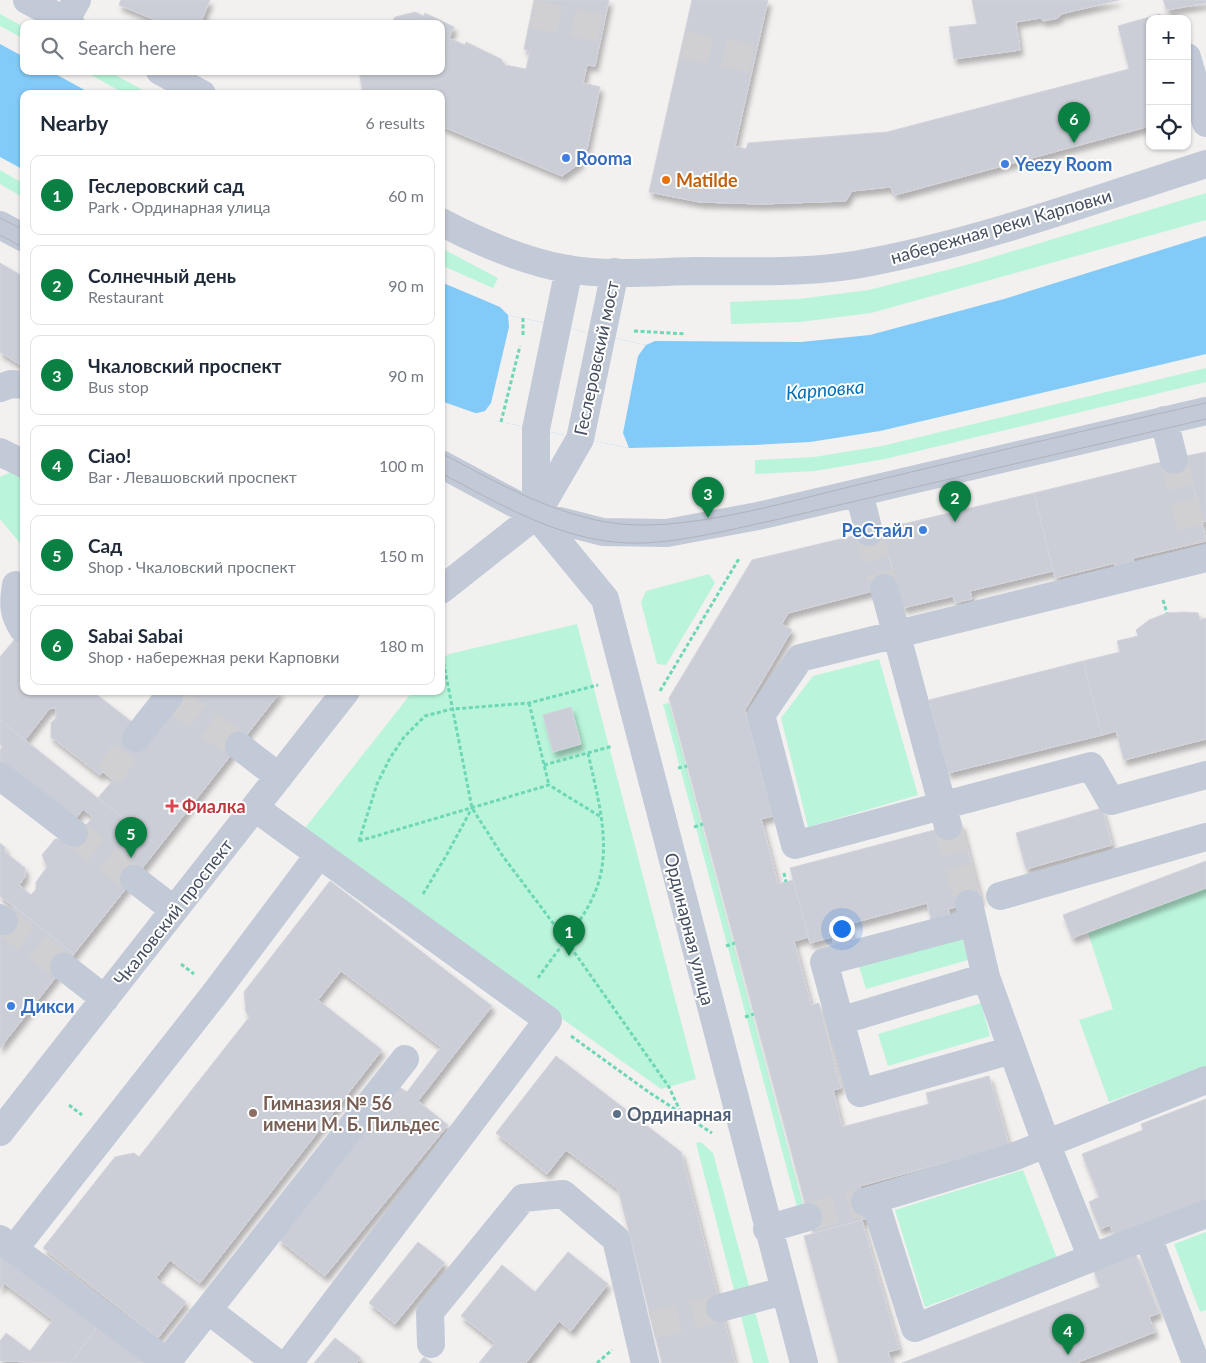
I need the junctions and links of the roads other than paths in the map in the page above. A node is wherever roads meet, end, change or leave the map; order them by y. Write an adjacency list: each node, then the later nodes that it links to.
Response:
1 (27, 0): 2 (street)
2 (71, 15)
3 (1188, 60): 6 (street)
4 (167, 75): 5 (street)
5 (195, 90)
6 (1206, 123)
7 (1206, 164): 12 (street, набережная реки Карповки)
8 (445, 224): 11 (street, набережная реки Карповки)
9 (0, 225): 10 (street)
10 (20, 236)
11 (568, 269): 12 (street, набережная реки Карповки); 22 (street)
12 (615, 272): 22 (street, Геслеровский мост)
13 (20, 385): 14 (street)
14 (0, 388)
15 (1206, 411): 16 (street)
16 (1164, 420): 18 (street); 21 (street)
17 (0, 452): 19 (street)
18 (1174, 460)
19 (20, 462)
20 (445, 466): 22 (street)
21 (859, 492): 22 (street); 23 (street)
22 (536, 515): 26 (street); 56 (street, Ординарная улица)
23 (869, 532)
24 (1200, 554): 29 (street)
25 (13, 583): 28 (street)
26 (445, 587)
27 (884, 588): 29 (street)
28 (20, 624)
29 (896, 633): 38 (street); 38 (street)
30 (343, 695): 36 (street, Чкаловский проспект)
31 (169, 696): 32 (street)
32 (136, 738)
33 (239, 746): 36 (street)
34 (1206, 775): 38 (street)
35 (0, 776): 39 (street)
36 (279, 777): 37 (street, Чкаловский проспект)
37 (255, 808): 41 (street); 44 (street, Чкаловский проспект)
38 (945, 815)
39 (74, 833)
40 (1206, 837): 43 (street)
41 (318, 856): 58 (street); 65 (street)
42 (134, 879): 44 (street)
43 (1000, 896)
44 (174, 910): 47 (street, Чкаловский проспект)
45 (64, 966): 47 (street)
46 (986, 977): 48 (street); 48 (street); 49 (street)
47 (105, 998): 52 (street, Чкаловский проспект)
48 (840, 1021): 49 (street)
49 (1012, 1050): 53 (street)
50 (405, 1059): 62 (street)
51 (1206, 1080): 53 (street)
52 (0, 1132)
53 (1046, 1143): 59 (street); 59 (street)
54 (1206, 1214): 57 (street)
55 (808, 1218): 56 (street)
56 (767, 1229): 60 (street, Ординарная улица)
57 (1131, 1243): 59 (street); 68 (street)
58 (7, 1244): 62 (street)
59 (1092, 1258)
60 (784, 1291): 61 (street); 67 (street, Ординарная улица)
61 (720, 1308)
62 (208, 1310): 64 (street)
63 (431, 1344): 66 (street)
64 (278, 1363)
65 (289, 1363)
66 (646, 1363)
67 (804, 1363)
68 (1196, 1363)

